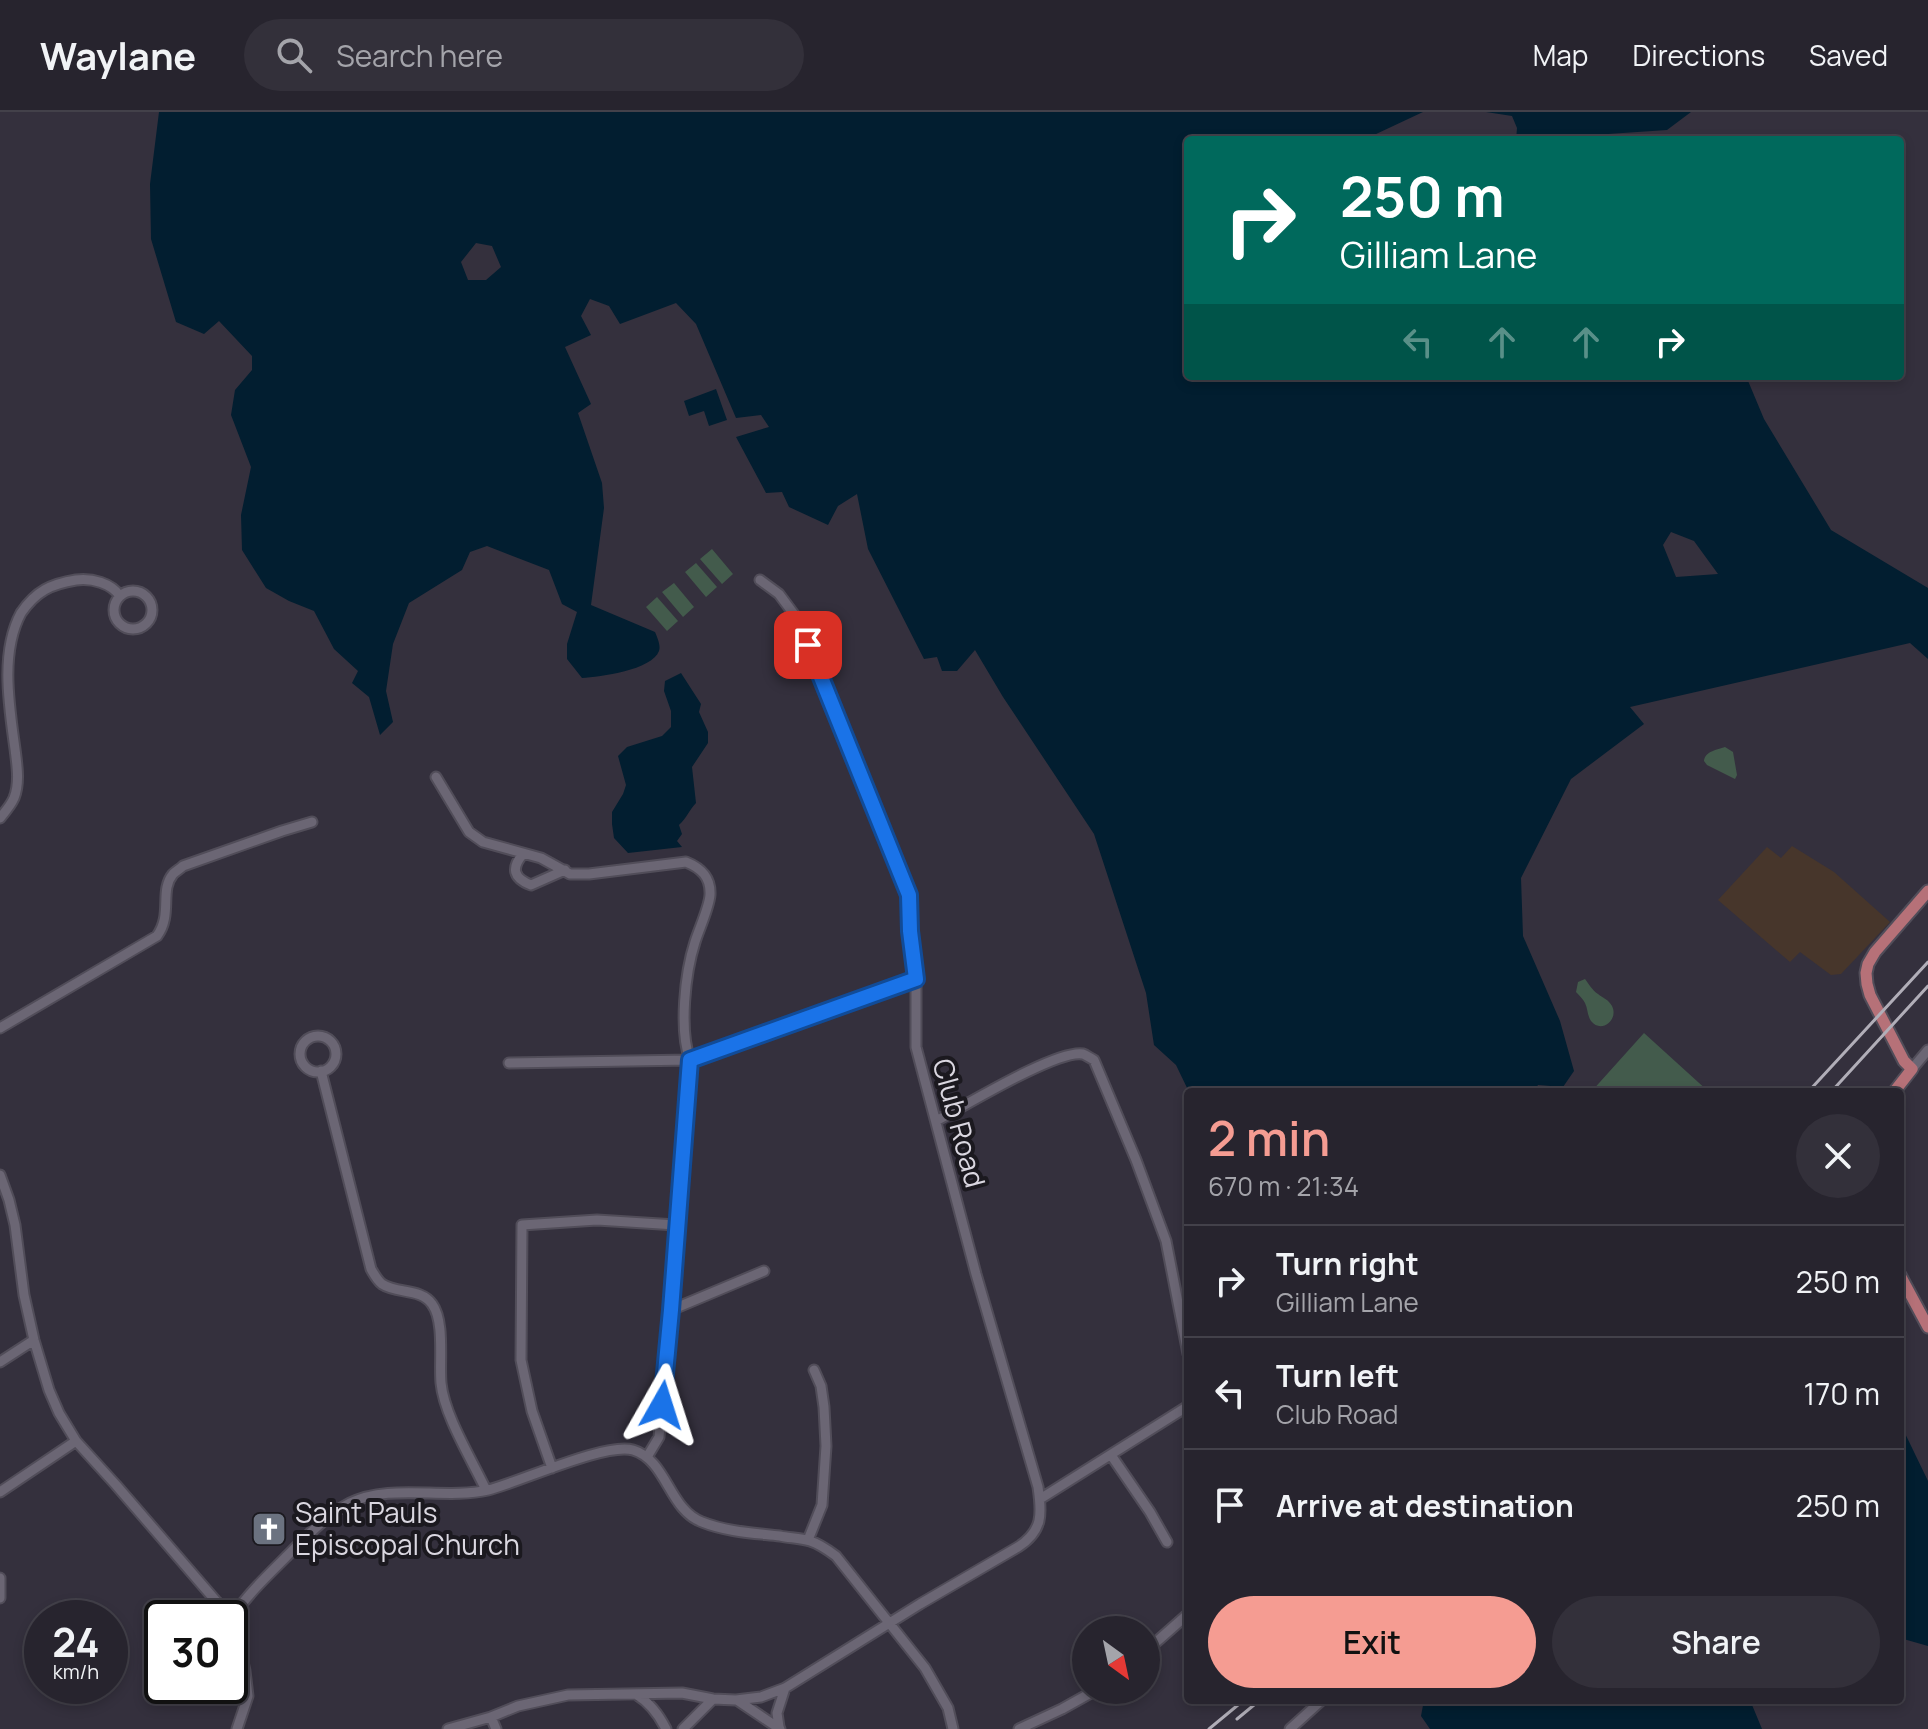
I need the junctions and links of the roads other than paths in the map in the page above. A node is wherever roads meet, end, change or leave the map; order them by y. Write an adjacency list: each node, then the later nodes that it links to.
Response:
1 (760, 580): 9 (street, Club Road)
2 (120, 596): 2 (street); 4 (street)
3 (436, 777): 6 (street)
4 (0, 818)
5 (312, 822): 10 (street)
6 (523, 854): 7 (street); 7 (street)
7 (565, 870): 12 (street)
8 (1928, 891): 14 (main road)
9 (916, 979): 12 (street); 17 (street, Club Road)
10 (0, 1028)
11 (1928, 1050): 14 (street)
12 (690, 1060): 13 (street); 19 (street)
13 (509, 1063)
14 (1912, 1069): 16 (main road)
15 (321, 1071): 33 (street)
16 (1897, 1088)
17 (936, 1121): 24 (street); 35 (street, Club Road)
18 (1, 1178): 25 (street)
19 (676, 1225): 22 (street); 32 (street)
20 (764, 1271): 22 (street)
21 (1904, 1282): 23 (main road)
22 (671, 1310): 31 (street)
23 (1928, 1327)
24 (1184, 1333)
25 (34, 1340): 26 (street); 29 (street)
26 (0, 1362)
27 (814, 1370): 36 (street)
28 (1184, 1409): 30 (street)
29 (76, 1441): 34 (street); 40 (street)
30 (1111, 1455): 35 (street); 37 (street)
31 (647, 1457): 32 (street); 36 (street)
32 (552, 1468): 33 (street)
33 (486, 1490): 41 (street)
34 (0, 1492)
35 (1040, 1499): 43 (street)
36 (808, 1540): 43 (street)
37 (1167, 1542)
38 (0, 1578): 39 (street)
39 (0, 1598)
40 (215, 1600)
41 (244, 1600)
42 (1184, 1618): 44 (street)
43 (890, 1623): 45 (street); 59 (street)
44 (1160, 1639)
45 (785, 1688): 48 (street); 53 (street)
46 (634, 1693): 47 (street); 52 (street); 57 (street)
47 (713, 1699): 48 (street); 58 (street)
48 (736, 1700): 53 (street)
49 (1072, 1703): 60 (street)
50 (245, 1704): 54 (street)
51 (1318, 1704): 61 (street)
52 (491, 1717): 55 (street); 56 (street)
53 (780, 1728)
54 (237, 1729)
55 (448, 1729)
56 (496, 1729)
57 (666, 1729)
58 (683, 1729)
59 (953, 1729)
60 (1019, 1729)
61 (1290, 1729)

